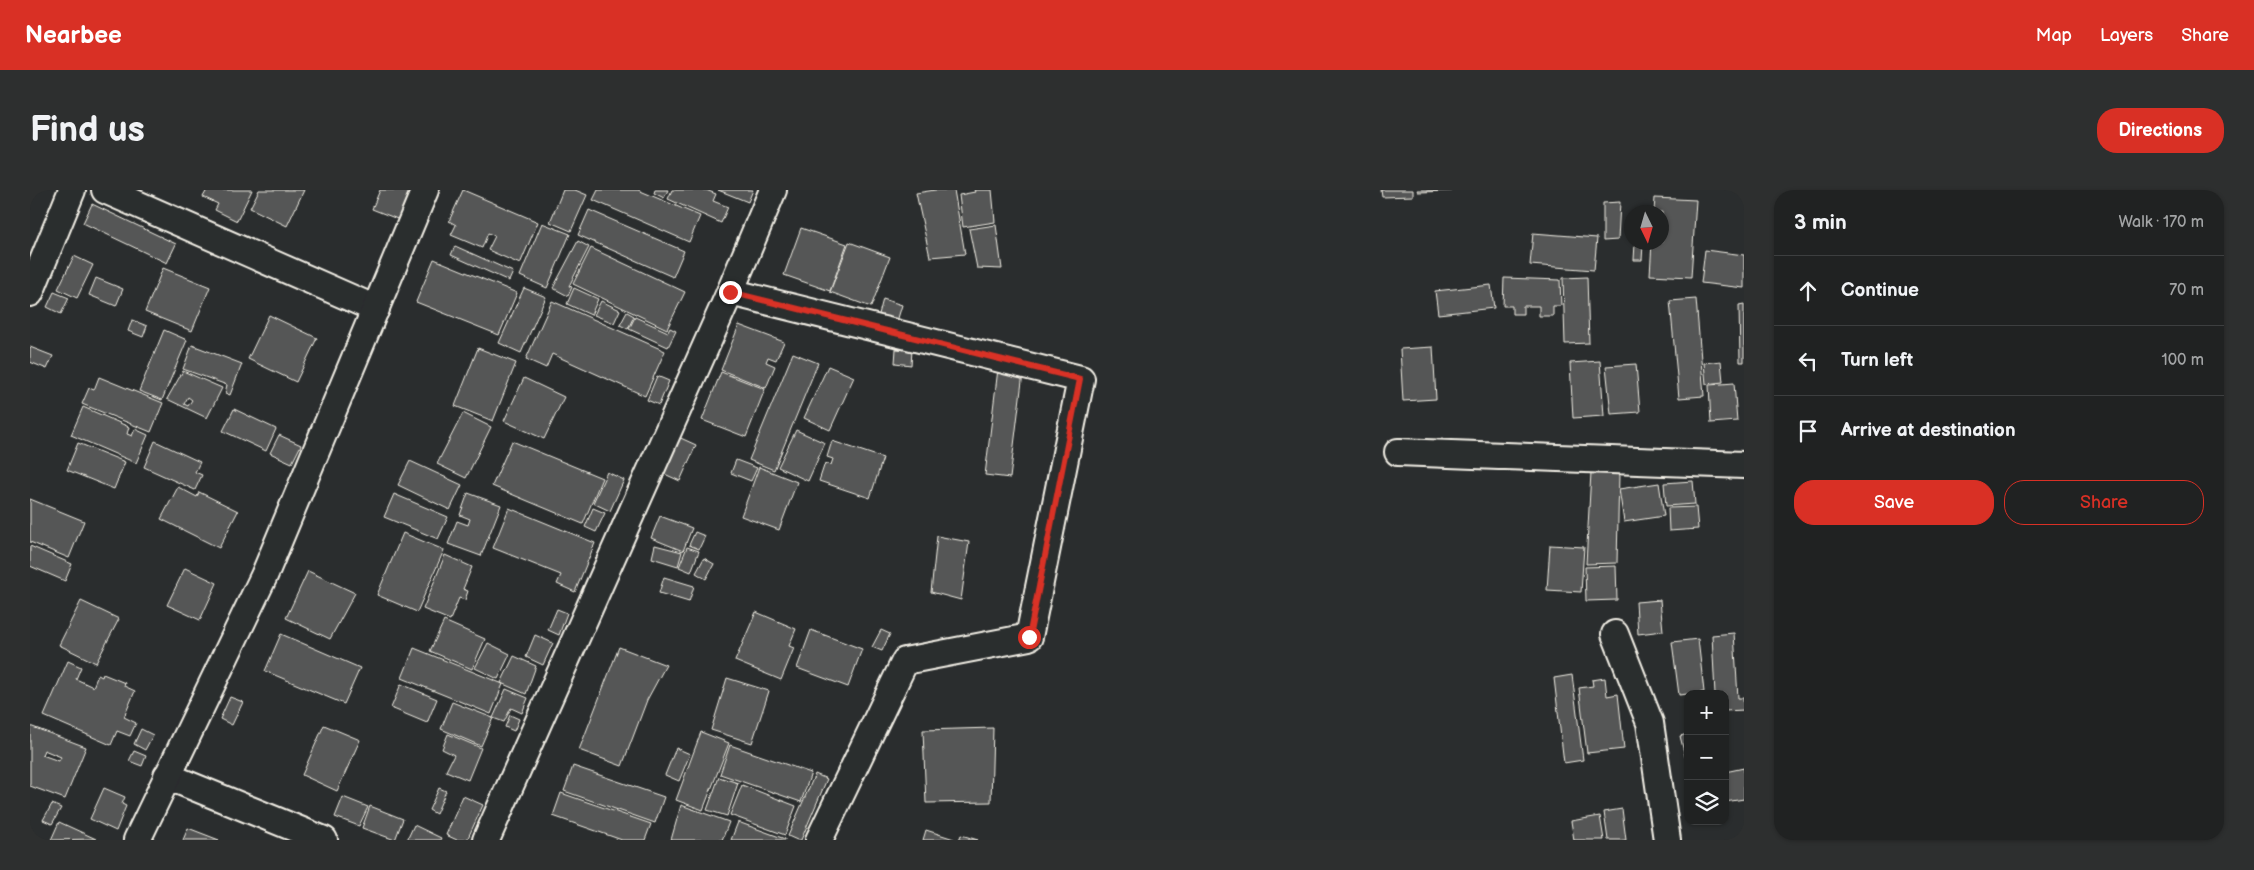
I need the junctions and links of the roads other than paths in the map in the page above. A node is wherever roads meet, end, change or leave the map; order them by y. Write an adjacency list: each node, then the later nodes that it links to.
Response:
1 (72, 190): 6 (street)
2 (105, 190): 7 (street)
3 (426, 190): 7 (street)
4 (772, 190): 5 (street)
5 (730, 292): 14 (street); 15 (street)
6 (30, 293)
7 (376, 309): 11 (street)
8 (1499, 456): 9 (street)
9 (1744, 465)
10 (1615, 634): 16 (street)
11 (167, 776): 12 (street); 13 (street)
12 (137, 840)
13 (324, 840)
14 (486, 840)
15 (819, 840)
16 (1667, 840)

